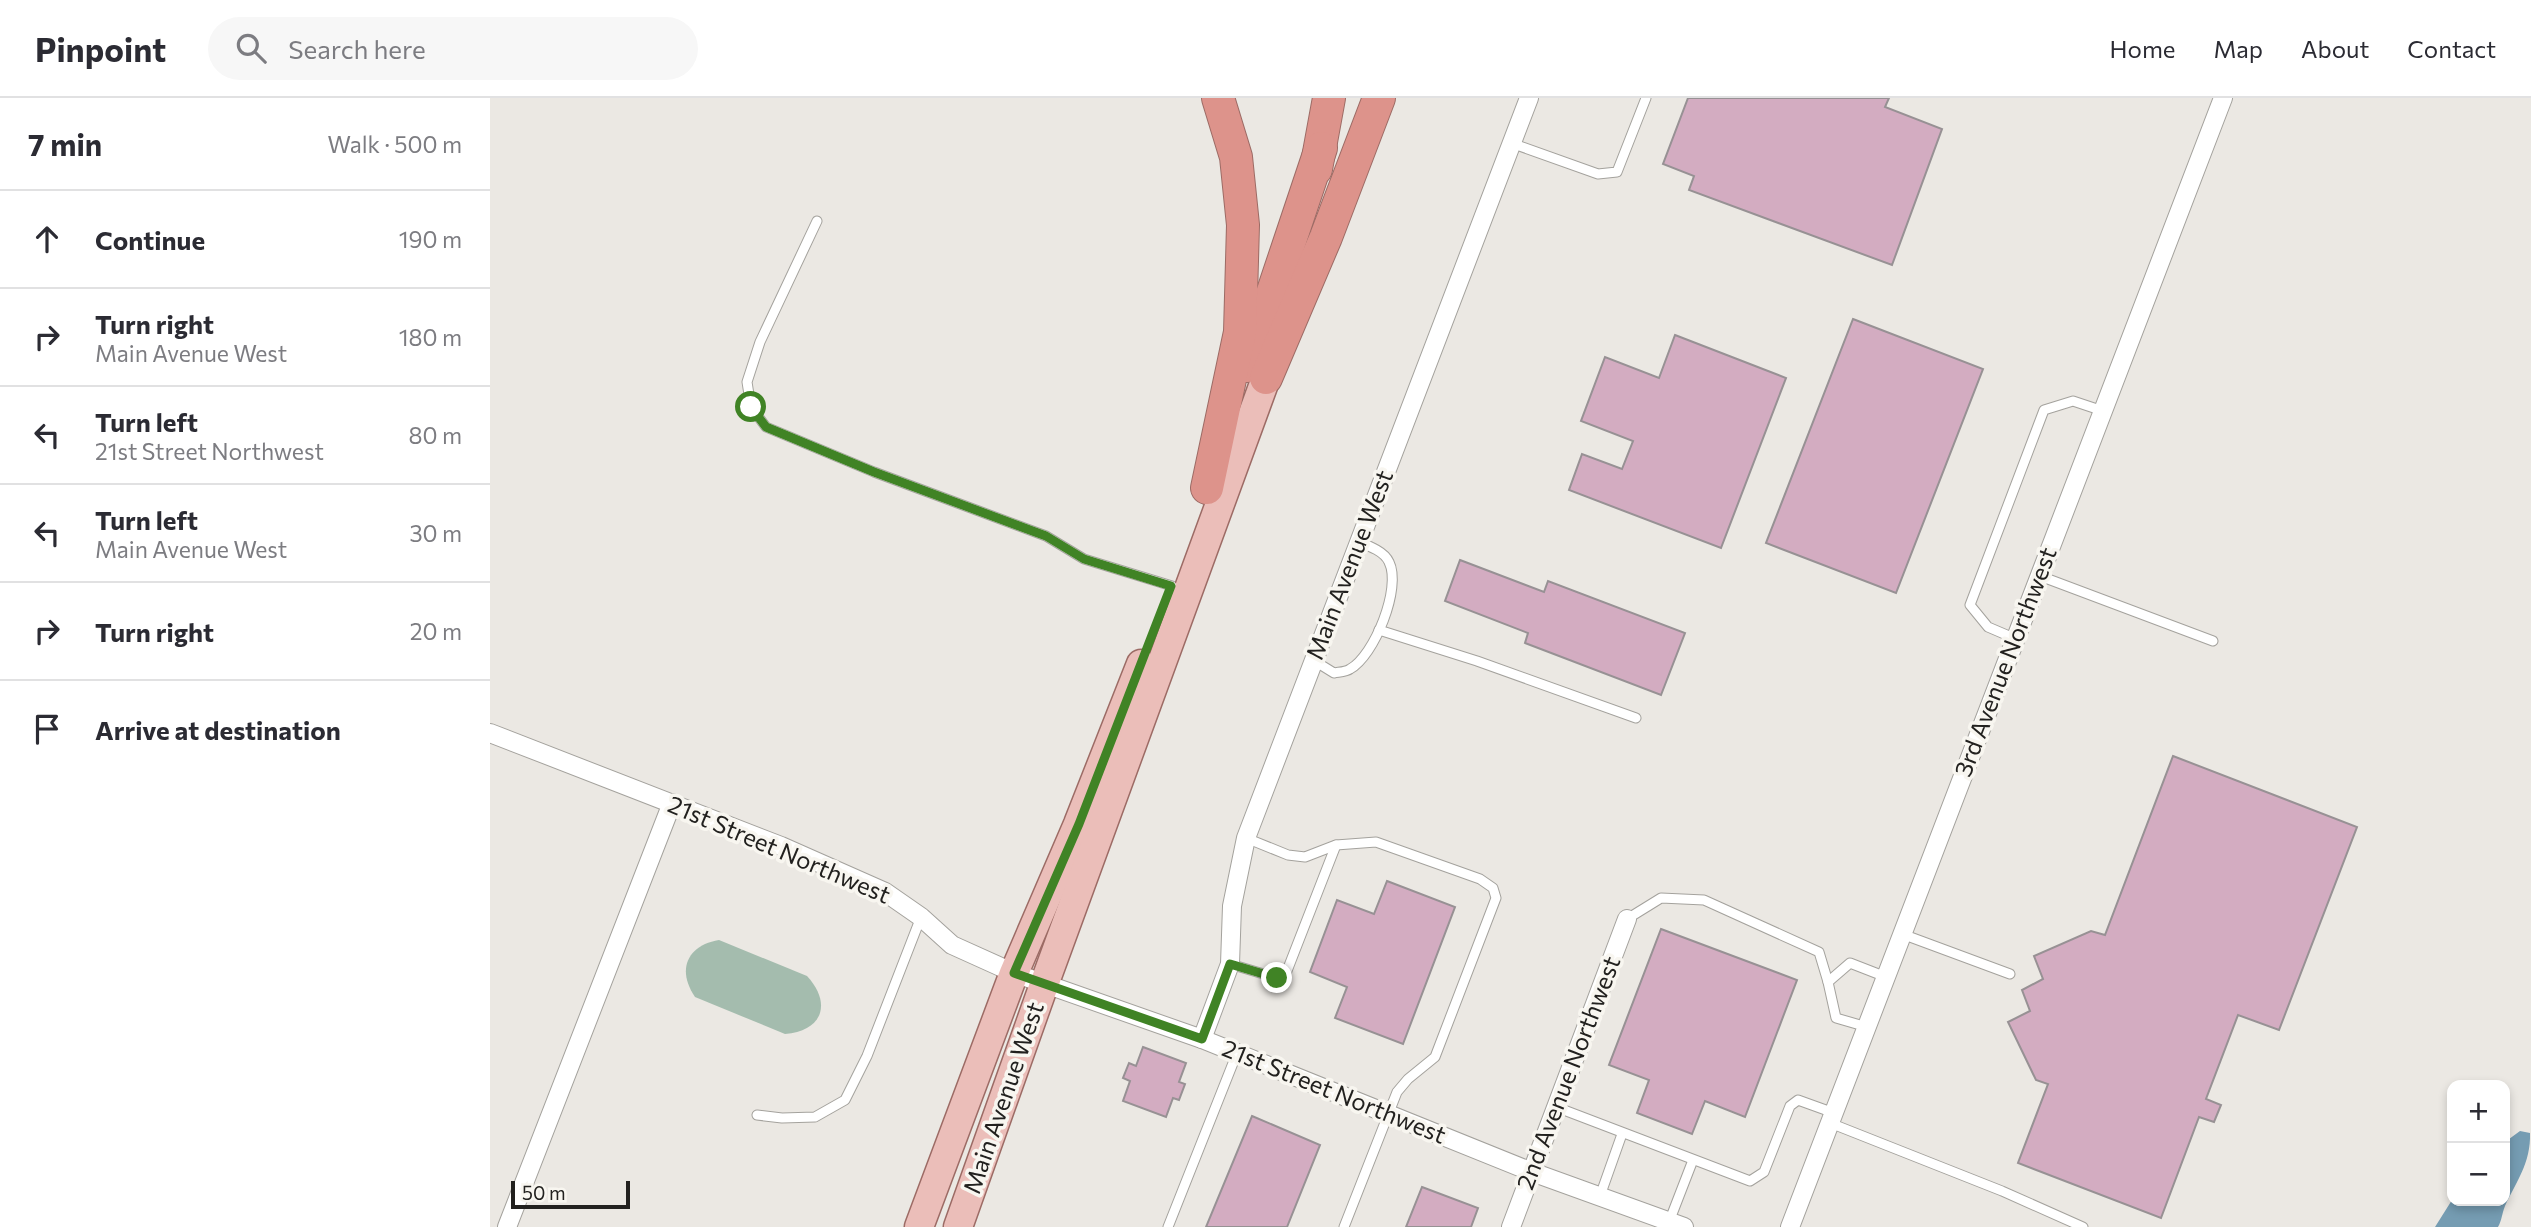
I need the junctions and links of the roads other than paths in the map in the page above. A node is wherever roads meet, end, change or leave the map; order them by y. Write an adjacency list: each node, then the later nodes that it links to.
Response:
1 (1218, 98): 12 (highway)
2 (1329, 98): 8 (highway)
3 (1379, 98): 10 (highway)
4 (1529, 98): 7 (street, Main Avenue West)
5 (1646, 98): 7 (lane)
6 (2223, 98): 11 (street, 3rd Avenue Northwest)
7 (1511, 143): 13 (street, Main Avenue West)
8 (1321, 148): 10 (highway); 12 (highway)
9 (817, 221): 15 (lane)
10 (1266, 378): 32 (main road, Main Avenue West)
11 (2103, 411): 14 (street, 3rd Avenue Northwest); 17 (lane)
12 (1208, 488): 15 (main road, Main Avenue West)
13 (1358, 541): 16 (lane); 19 (street, Main Avenue West)
14 (2040, 576): 17 (street, 3rd Avenue Northwest); 18 (lane)
15 (1171, 586): 29 (main road, Main Avenue West)
16 (1379, 630): 19 (lane); 20 (lane)
17 (2016, 639): 27 (street, 3rd Avenue Northwest)
18 (2213, 641)
19 (1313, 660): 23 (street, Main Avenue West)
20 (1636, 718)
21 (490, 733): 22 (street, 21st Street Northwest)
22 (672, 803): 25 (street, 21st Street Northwest); 46 (street)
23 (1246, 838): 24 (lane); 28 (street, Main Avenue West)
24 (1336, 845): 28 (lane); 38 (lane)
25 (921, 916): 29 (street, 21st Street Northwest); 39 (lane)
26 (1627, 919): 33 (lane); 37 (street, 2nd Avenue Northwest)
27 (1902, 934): 30 (lane); 31 (street, 3rd Avenue Northwest)
28 (1230, 964): 35 (street, Main Avenue West)
29 (1014, 973): 32 (street, 21st Street Northwest); 47 (main road, Main Avenue West)
30 (2010, 974)
31 (1886, 977): 33 (lane); 34 (street, 3rd Avenue Northwest)
32 (1045, 982): 35 (street, 21st Street Northwest); 48 (main road, Main Avenue West)
33 (1828, 982): 34 (lane)
34 (1867, 1027): 40 (street, 3rd Avenue Northwest)
35 (1202, 1039): 36 (street, 21st Street Northwest)
36 (1237, 1053): 38 (street, 21st Street Northwest); 49 (lane)
37 (1556, 1107): 41 (lane); 43 (street, 2nd Avenue Northwest)
38 (1388, 1114): 43 (street, 21st Street Northwest); 50 (lane)
39 (757, 1115)
40 (1832, 1118): 42 (lane); 52 (street, 3rd Avenue Northwest); 53 (lane)
41 (1622, 1134): 42 (lane); 44 (lane)
42 (1693, 1160): 45 (lane)
43 (1532, 1172): 44 (street, 21st Street Northwest); 51 (street, 2nd Avenue Northwest)
44 (1600, 1196): 45 (street, 21st Street Northwest)
45 (1677, 1224)
46 (507, 1227)
47 (919, 1227)
48 (958, 1227)
49 (1168, 1227)
50 (1343, 1227)
51 (1511, 1227)
52 (1790, 1227)
53 (2083, 1227)

